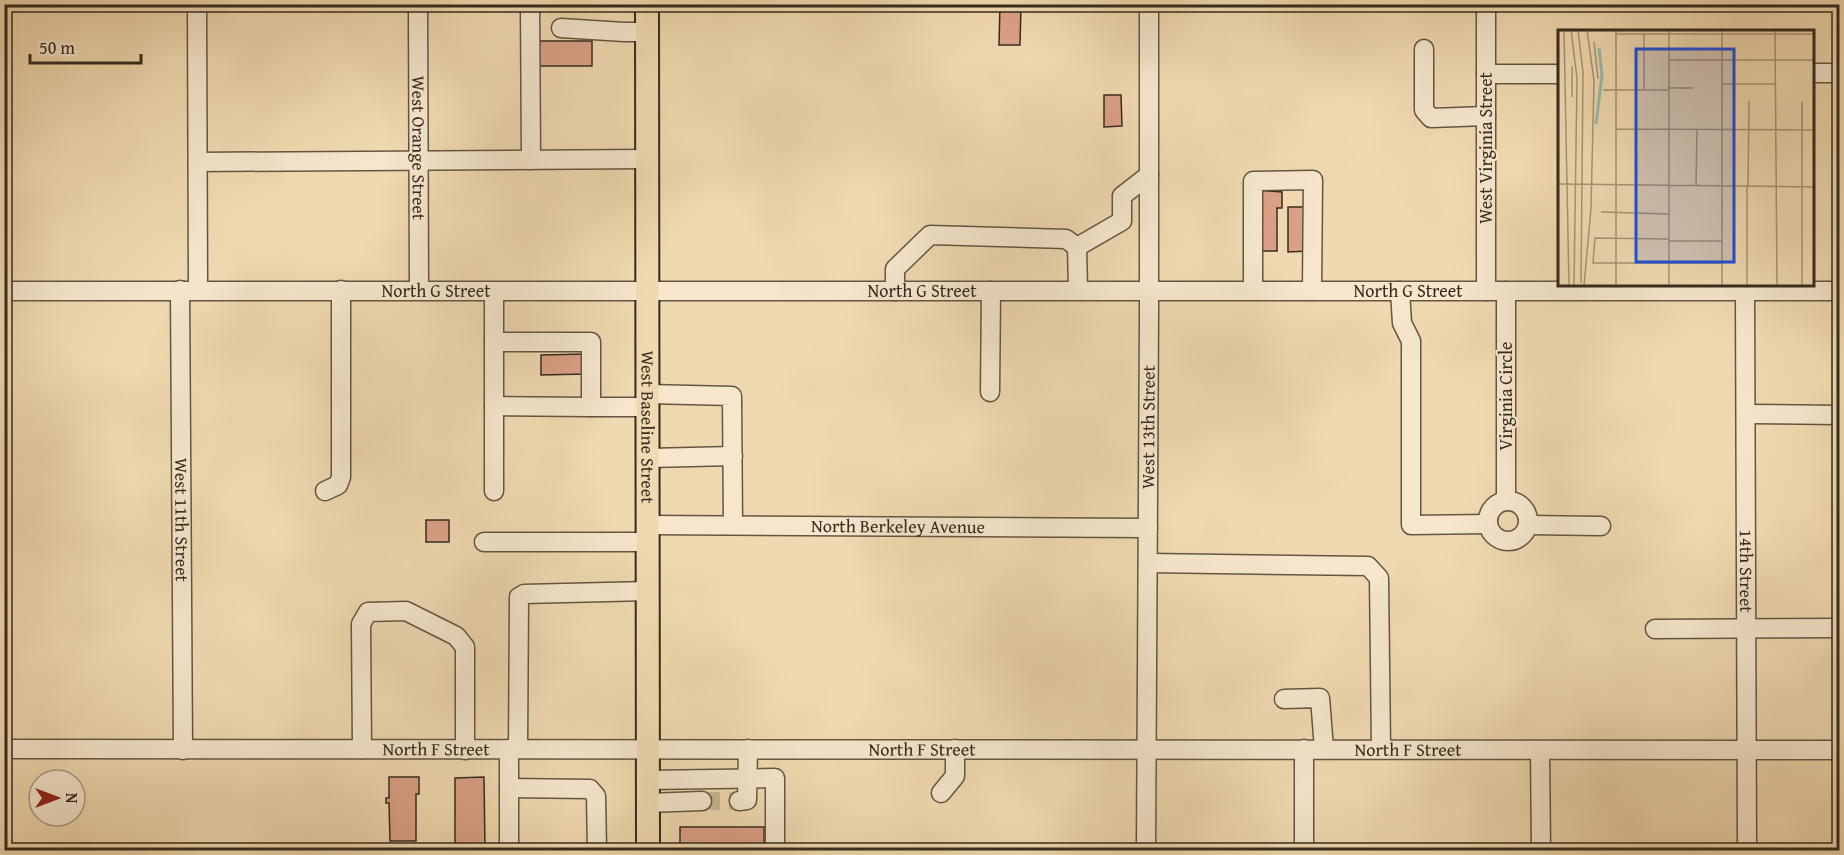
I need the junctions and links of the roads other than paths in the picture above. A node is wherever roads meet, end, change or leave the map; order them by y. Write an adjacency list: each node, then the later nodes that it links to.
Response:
1 (197, 4): 18 (street)
2 (418, 4): 16 (street, West Orange Street)
3 (530, 4): 17 (street)
4 (647, 4): 8 (main road, West Baseline Street)
5 (1149, 4): 19 (street, West 13th Street)
6 (1486, 4): 12 (street, West Virginia Street)
7 (561, 28): 8 (street)
8 (647, 32): 15 (main road, West Baseline Street)
9 (1424, 49): 14 (street)
10 (1814, 73): 11 (street)
11 (1839, 73)
12 (1486, 74): 13 (street); 14 (street, West Virginia Street)
13 (1558, 74)
14 (1486, 116): 33 (street, West Virginia Street)
15 (648, 159): 17 (street); 38 (main road, West Baseline Street)
16 (418, 160): 17 (street); 18 (street); 24 (street, West Orange Street)
17 (531, 160)
18 (198, 162): 22 (street)
19 (1149, 175): 20 (street); 26 (street, West 13th Street)
20 (1077, 247): 25 (street); 29 (street)
21 (180, 290): 22 (street, North G Street); 28 (street, North G Street); 74 (street, West 11th Street)
22 (198, 290): 23 (street, North G Street)
23 (341, 290): 24 (street, North G Street); 48 (street)
24 (419, 290): 37 (street, North G Street)
25 (1077, 290): 26 (street, North G Street); 30 (street, North G Street)
26 (1149, 290): 27 (street, North G Street); 55 (street, West 13th Street)
27 (1253, 290): 31 (street, North G Street); 31 (street)
28 (4, 291)
29 (895, 291): 30 (street, North G Street); 38 (street, North G Street)
30 (991, 291): 40 (street)
31 (1312, 291): 32 (street, North G Street)
32 (1400, 291): 33 (street, North G Street); 51 (street)
33 (1486, 291): 34 (street, North G Street)
34 (1506, 291): 35 (street, North G Street); 50 (street, Virginia Circle)
35 (1745, 291): 36 (street, North G Street); 44 (street, 14th Street)
36 (1839, 291)
37 (494, 292): 38 (street, North G Street); 39 (street)
38 (647, 292): 41 (main road, West Baseline Street)
39 (494, 342): 42 (street); 43 (street)
40 (990, 392)
41 (648, 400): 43 (street); 46 (street); 47 (main road, West Baseline Street)
42 (494, 406): 43 (street); 49 (street)
43 (591, 407)
44 (1746, 414): 45 (street); 60 (street, 14th Street)
45 (1839, 415)
46 (733, 456): 47 (street); 52 (street)
47 (649, 458): 56 (main road, West Baseline Street)
48 (325, 491)
49 (494, 491)
50 (1506, 501): 51 (street); 53 (street)
51 (1488, 524): 53 (street)
52 (733, 525): 55 (street, North Berkeley Avenue); 56 (street, North Berkeley Avenue)
53 (1528, 525): 54 (street)
54 (1601, 526)
55 (1148, 528): 58 (street, West 13th Street)
56 (648, 533): 57 (street, North Berkeley Avenue); 59 (main road, West Baseline Street)
57 (484, 542)
58 (1148, 563): 70 (street, West 13th Street); 73 (street)
59 (648, 591): 66 (street); 67 (main road, West Baseline Street)
60 (1747, 627): 61 (street); 62 (street); 77 (street, 14th Street)
61 (1839, 628)
62 (1655, 629)
63 (1284, 699): 72 (street)
64 (4, 749): 74 (street, North F Street)
65 (362, 749): 74 (street, North F Street); 75 (street, North F Street); 75 (street)
66 (513, 749): 67 (street, North F Street); 75 (street, North F Street); 81 (street)
67 (648, 749): 68 (street, North F Street); 80 (main road, West Baseline Street)
68 (748, 749): 69 (street, North F Street); 79 (street)
69 (955, 749): 70 (street, North F Street); 82 (street)
70 (1147, 749): 71 (street, North F Street); 90 (street, West 13th Street)
71 (1304, 749): 72 (street, North F Street); 91 (street)
72 (1324, 749): 73 (street, North F Street)
73 (1381, 749): 76 (street, North F Street)
74 (183, 750)
75 (465, 750)
76 (1540, 750): 77 (street, North F Street); 92 (street)
77 (1747, 750): 78 (street, North F Street); 93 (street, 14th Street)
78 (1839, 750)
79 (748, 779): 80 (street); 84 (street); 89 (street)
80 (648, 780): 85 (main road, West Baseline Street)
81 (509, 788): 86 (street); 87 (street)
82 (941, 793)
83 (702, 801): 85 (street)
84 (739, 801)
85 (648, 803): 88 (main road, West Baseline Street)
86 (512, 850)
87 (597, 850)
88 (648, 850)
89 (775, 850)
90 (1146, 850)
91 (1304, 850)
92 (1541, 850)
93 (1747, 850)

